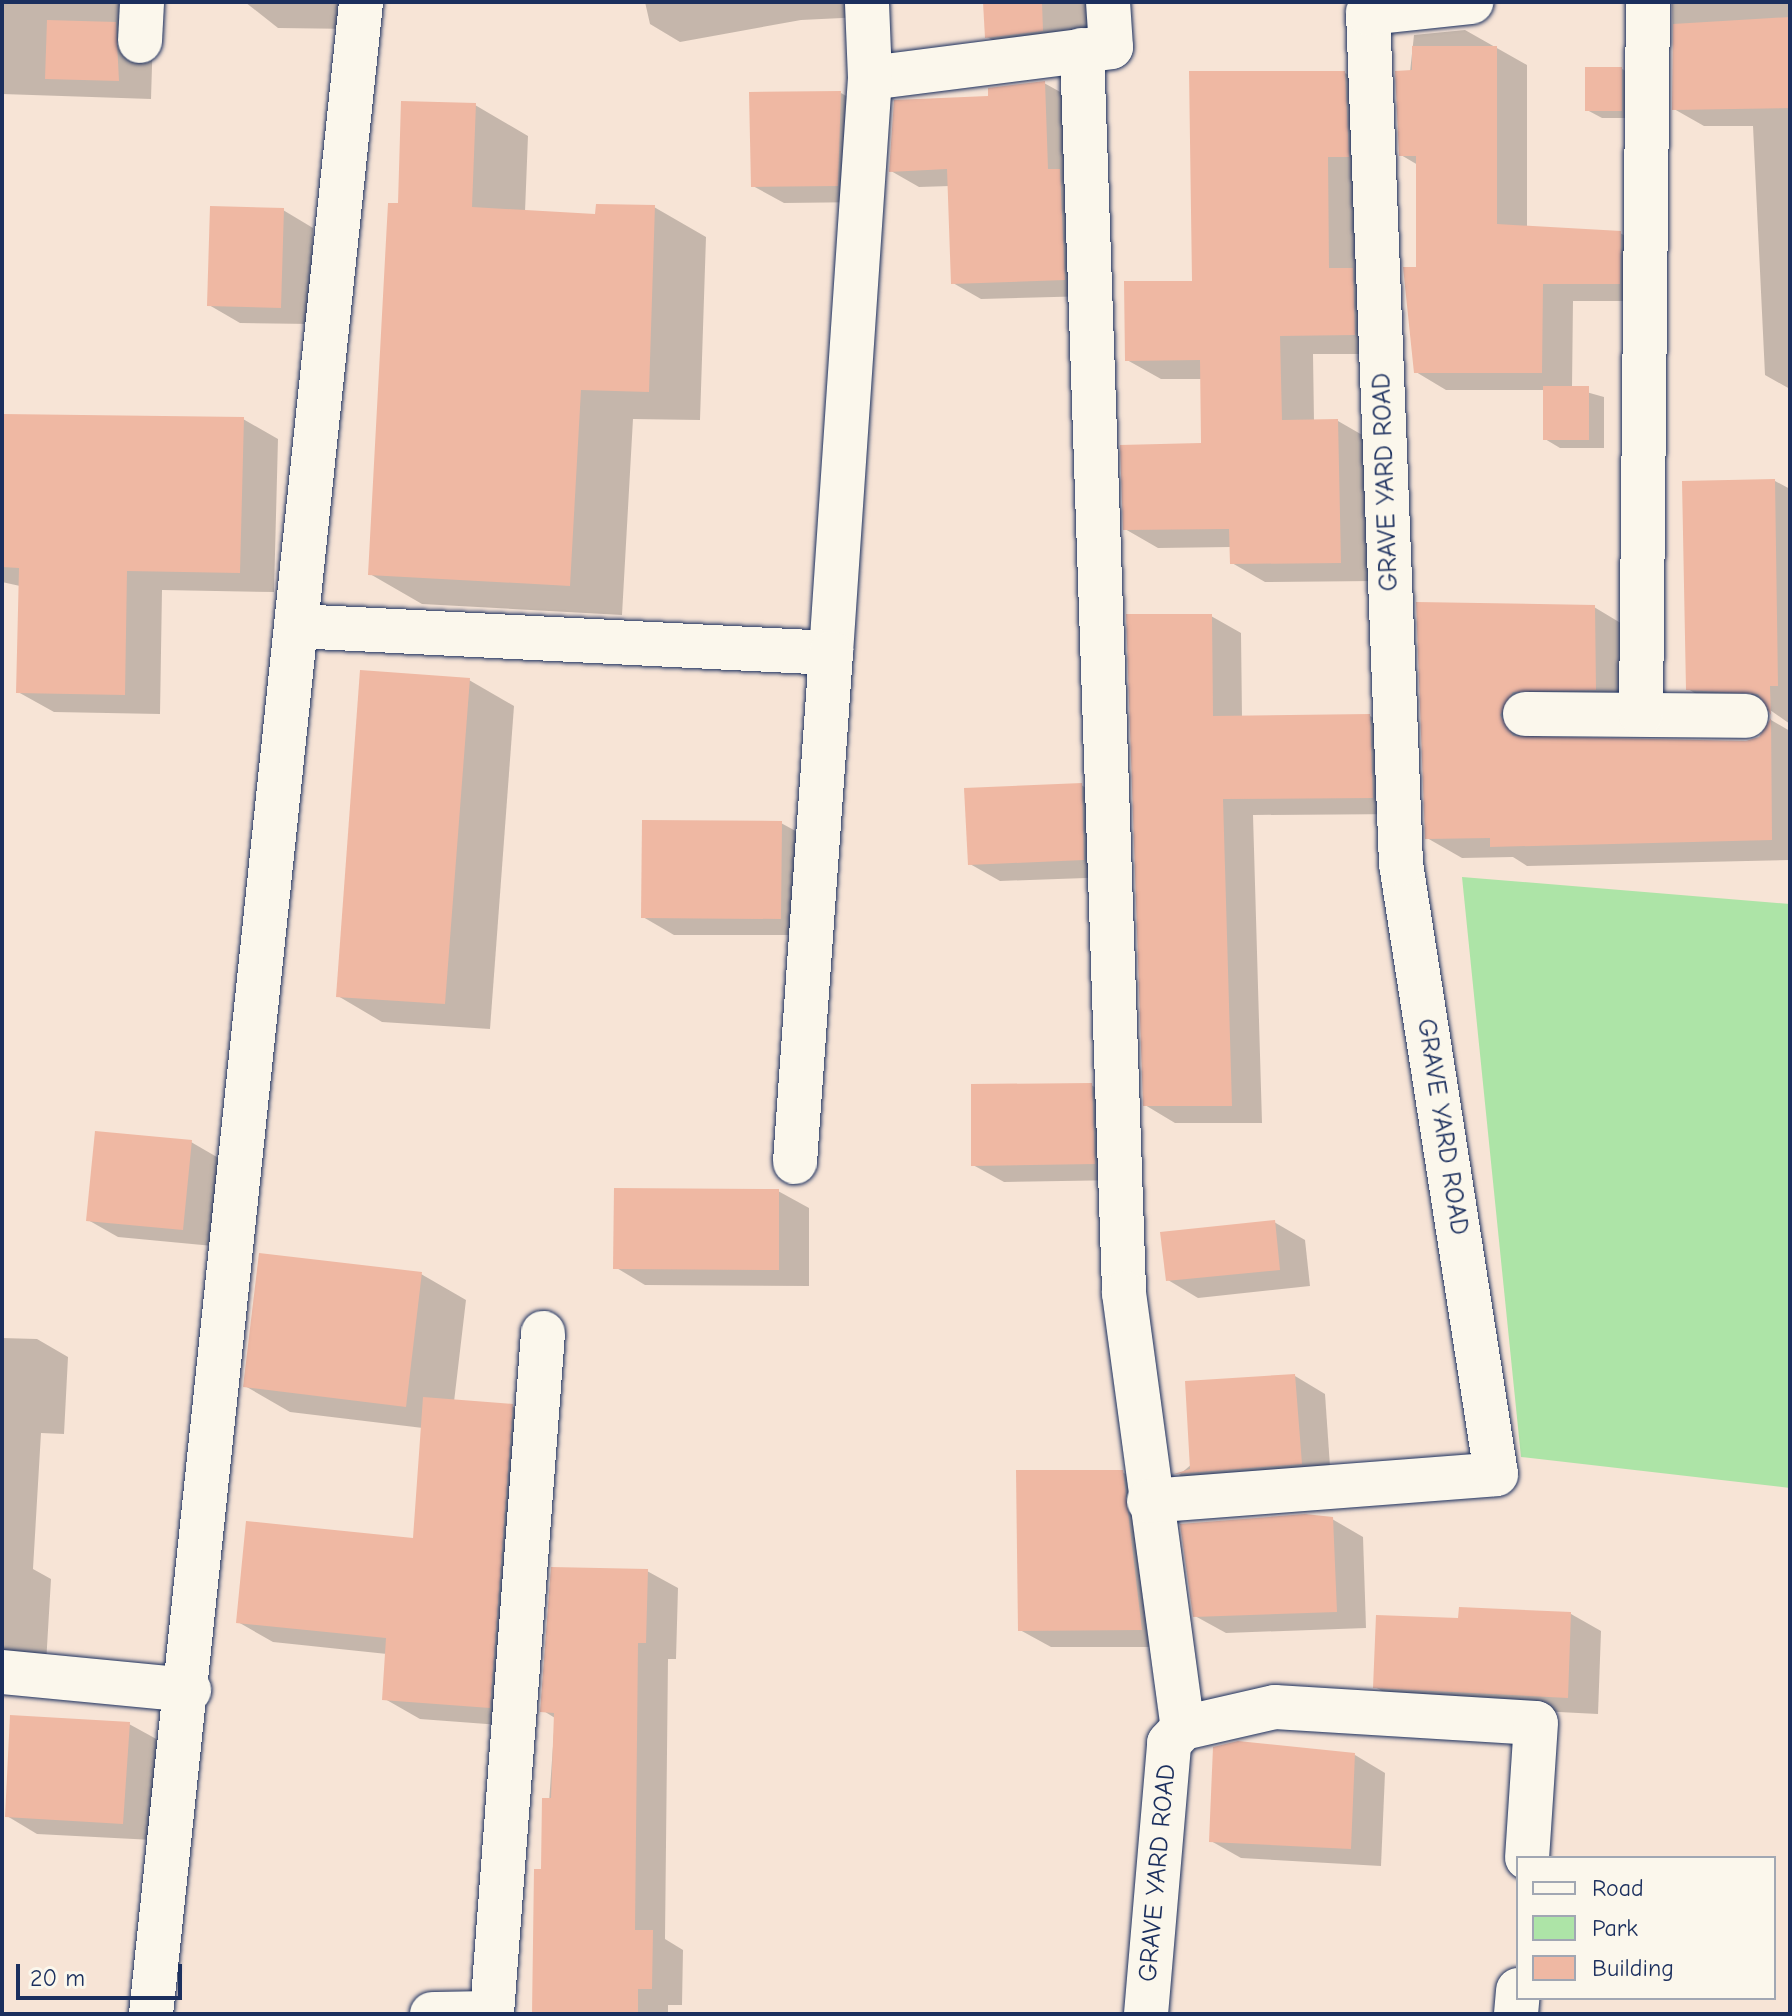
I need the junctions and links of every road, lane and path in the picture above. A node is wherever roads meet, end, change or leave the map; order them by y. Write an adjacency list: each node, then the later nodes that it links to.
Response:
1 (361, 2): 8 (street)
2 (867, 2): 7 (street)
3 (1108, 2): 6 (street)
4 (1471, 2): 15 (street, GRAVE YARD ROAD)
5 (1648, 2): 11 (street)
6 (1082, 50): 7 (street); 15 (street)
7 (870, 78): 9 (street)
8 (296, 626): 9 (street); 17 (street)
9 (831, 653): 13 (street)
10 (1525, 714): 11 (street)
11 (1641, 714): 12 (street)
12 (1746, 716)
13 (795, 1162)
14 (543, 1333): 21 (street)
15 (1149, 1501): 18 (street, GRAVE YARD ROAD)
16 (2, 1672): 17 (street)
17 (189, 1690): 20 (street)
18 (1183, 1728): 19 (street); 22 (street, GRAVE YARD ROAD)
19 (1527, 1856)
20 (151, 2014)
21 (432, 2014)
22 (1146, 2014)

